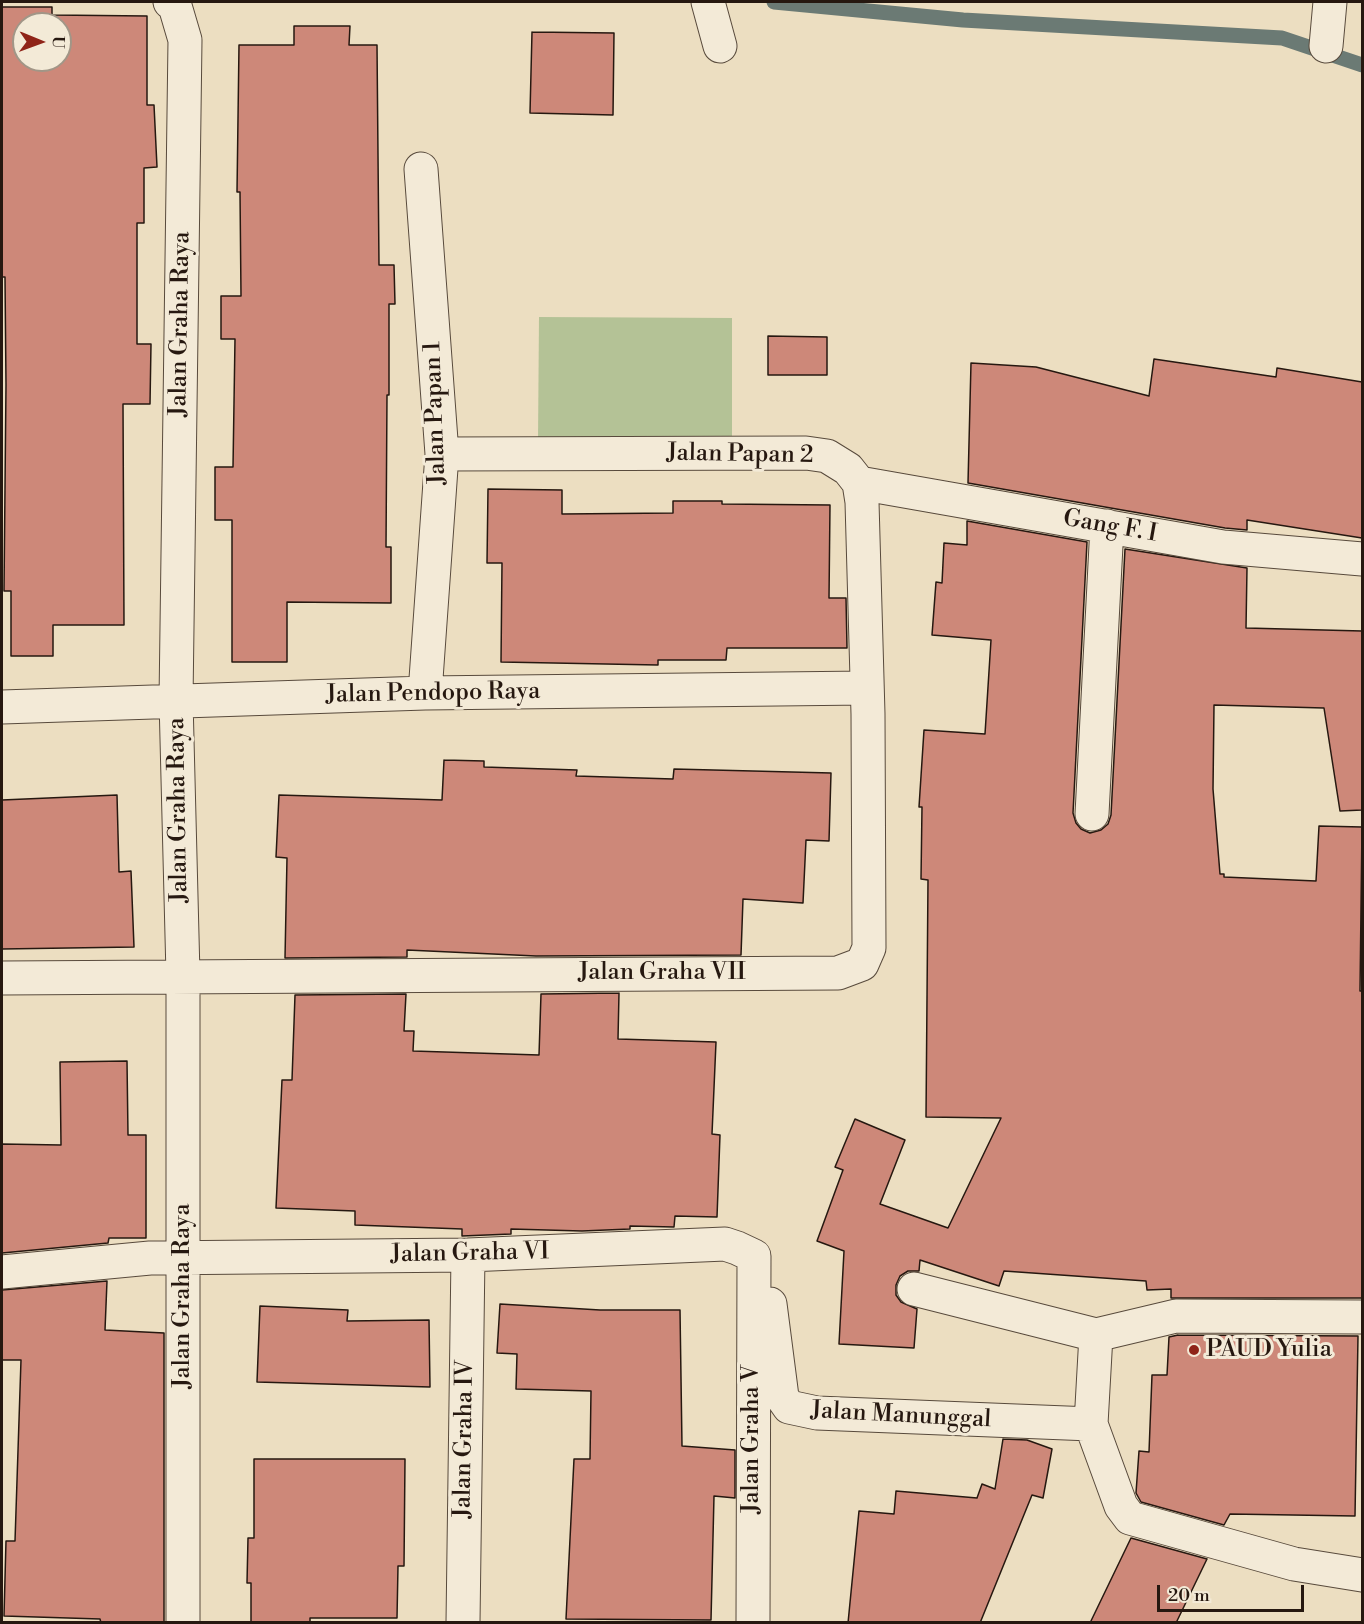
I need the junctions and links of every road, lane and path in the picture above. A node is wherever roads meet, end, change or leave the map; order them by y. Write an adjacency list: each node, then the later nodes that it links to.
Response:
1 (170, 2): 13 (street, Jalan Graha Raya)
2 (1330, 2): 4 (street)
3 (709, 8): 5 (street)
4 (1326, 45)
5 (720, 46)
6 (422, 169): 7 (street, Jalan Papan 1)
7 (442, 454): 8 (street, Jalan Papan 2); 12 (street, Jalan Papan 1)
8 (859, 483): 9 (street, Gang F. I); 11 (street)
9 (1107, 526): 10 (street, Gang F. I); 15 (street)
10 (1362, 559)
11 (866, 688): 12 (street, Jalan Pendopo Raya); 16 (street, Jalan Graha VII)
12 (425, 693): 13 (street, Jalan Pendopo Raya)
13 (176, 700): 14 (street, Jalan Pendopo Raya); 16 (street, Jalan Graha Raya)
14 (2, 707)
15 (1092, 814)
16 (183, 975): 17 (street, Jalan Graha VII); 19 (street, Jalan Graha Raya)
17 (2, 978)
18 (468, 1255): 19 (street, Jalan Graha VI); 20 (street, Jalan Graha VI); 28 (street, Jalan Graha IV)
19 (184, 1258): 21 (street, Jalan Graha VI); 27 (street, Jalan Graha Raya)
20 (754, 1264): 25 (street, Jalan Manunggal); 29 (street, Jalan Graha V)
21 (2, 1272)
22 (914, 1289): 24 (street)
23 (1362, 1317): 24 (street)
24 (1096, 1335): 25 (street)
25 (1091, 1424): 26 (street)
26 (1362, 1575)
27 (183, 1623)
28 (463, 1623)
29 (753, 1623)

